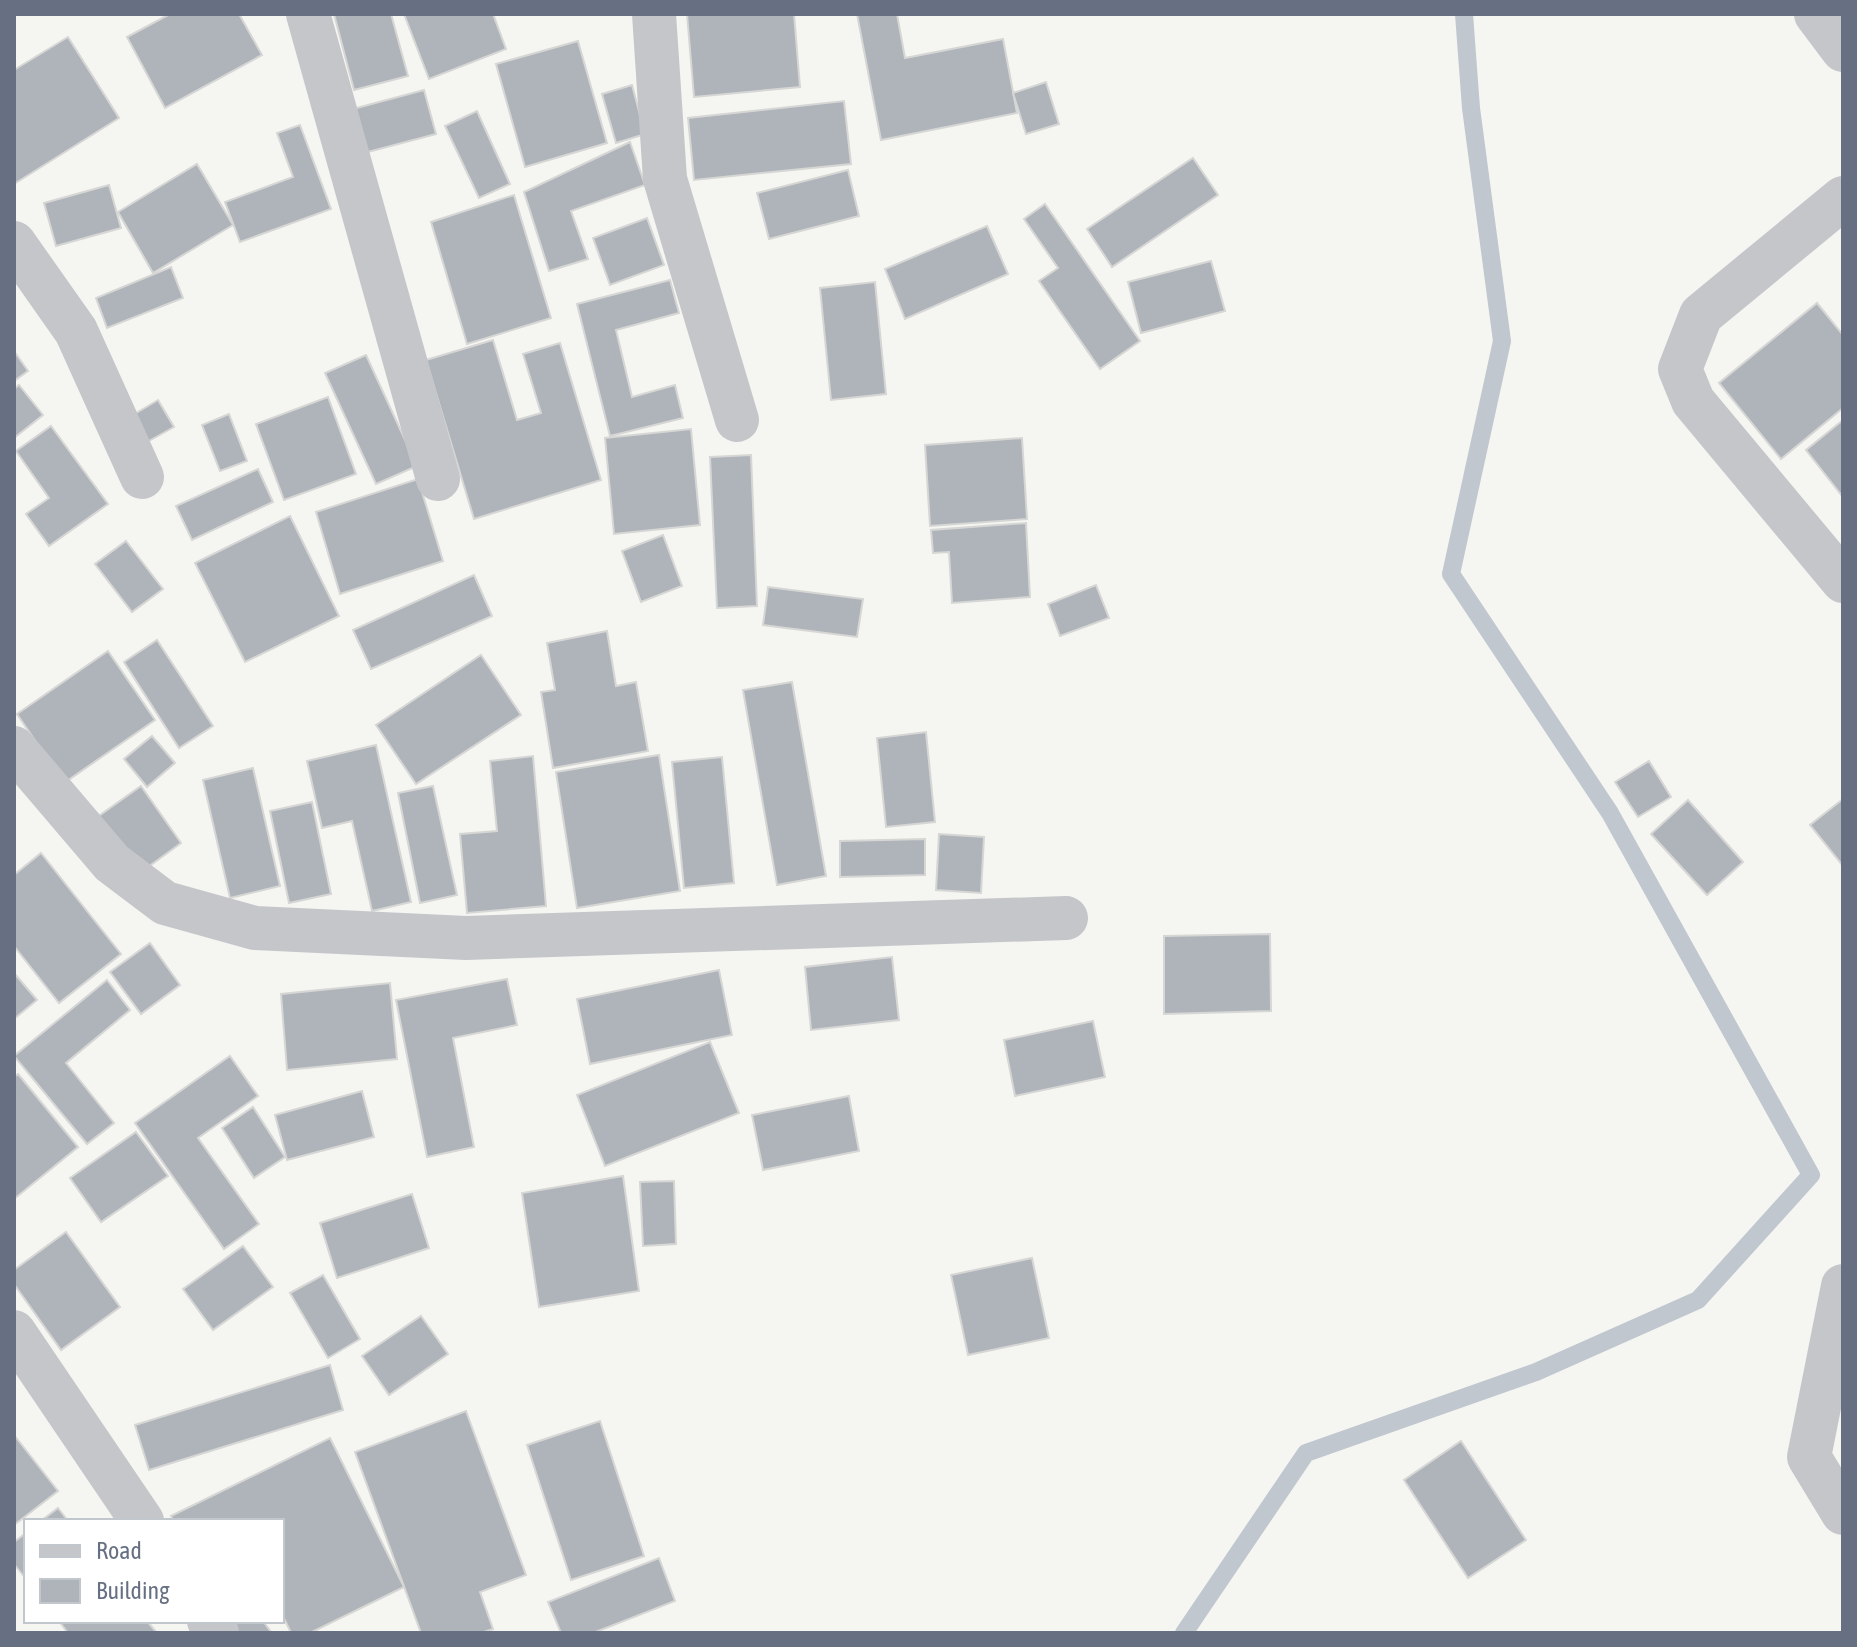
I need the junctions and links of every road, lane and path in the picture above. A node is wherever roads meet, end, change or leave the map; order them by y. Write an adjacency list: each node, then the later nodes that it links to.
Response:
1 (308, 14): 9 (street)
2 (654, 14): 7 (street)
3 (1816, 14): 4 (street)
4 (1843, 50)
5 (1843, 198): 10 (street)
6 (14, 243): 8 (street)
7 (737, 420)
8 (142, 477)
9 (438, 479)
10 (1843, 581)
11 (14, 748): 12 (street)
12 (1066, 918)
13 (1843, 1286): 15 (street)
14 (14, 1332): 16 (street)
15 (1843, 1513)
16 (141, 1519)

